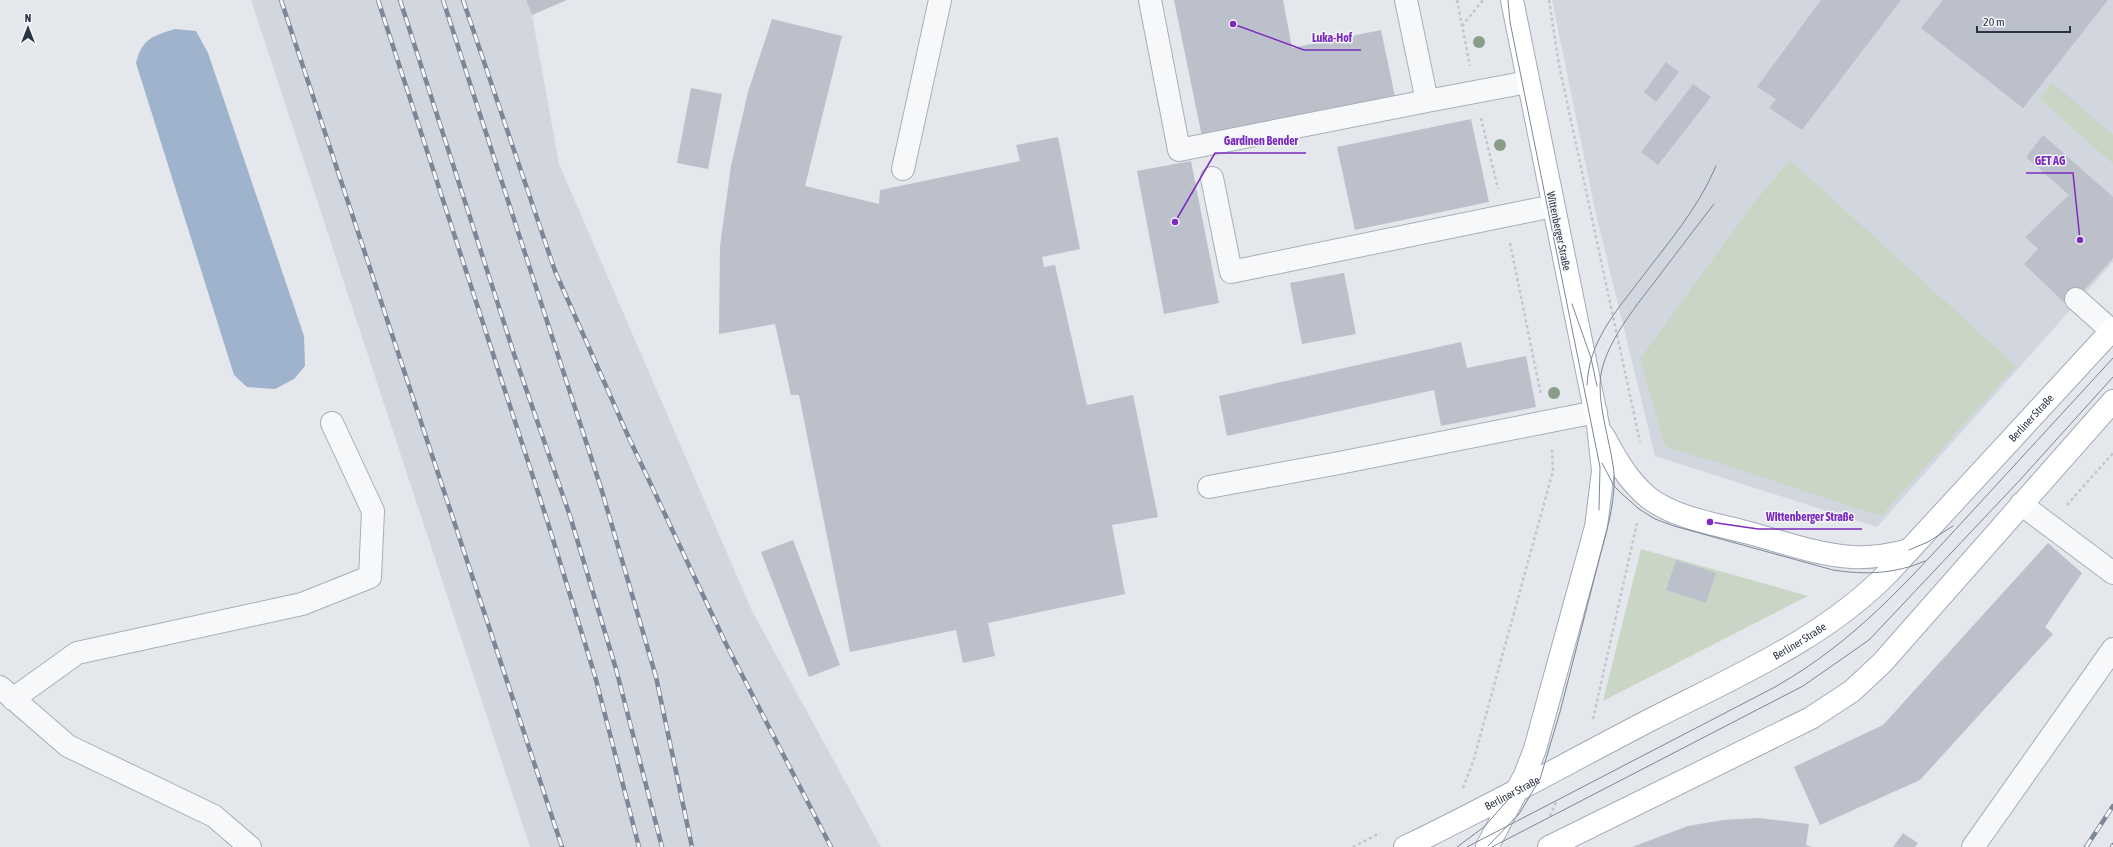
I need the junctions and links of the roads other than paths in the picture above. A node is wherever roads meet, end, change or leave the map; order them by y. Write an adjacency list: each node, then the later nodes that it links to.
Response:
1 (940, 0): 7 (lane)
2 (1150, 0): 6 (lane)
3 (1406, 0): 6 (lane)
4 (1512, 0): 5 (main road, Wittenberger Straße)
5 (1528, 82): 6 (lane); 9 (main road, Wittenberger Straße)
6 (1427, 101)
7 (904, 169)
8 (1212, 178): 9 (lane)
9 (1553, 206): 13 (main road, Wittenberger Straße)
10 (2076, 299): 11 (lane)
11 (2112, 330): 17 (main road, Berliner Straße)
12 (2113, 401): 16 (main road)
13 (1597, 418): 15 (lane); 17 (main road); 21 (main road, Wittenberger Straße)
14 (332, 422): 20 (lane)
15 (1209, 487)
16 (2021, 504): 18 (lane); 25 (main road)
17 (1909, 550): 21 (main road, Berliner Straße)
18 (2113, 573)
19 (2113, 649): 26 (lane)
20 (6, 693): 23 (lane)
21 (1514, 793): 22 (main road); 24 (main road, Berliner Straße)
22 (1491, 840)
23 (250, 847)
24 (1405, 847)
25 (1549, 847)
26 (1973, 847)

